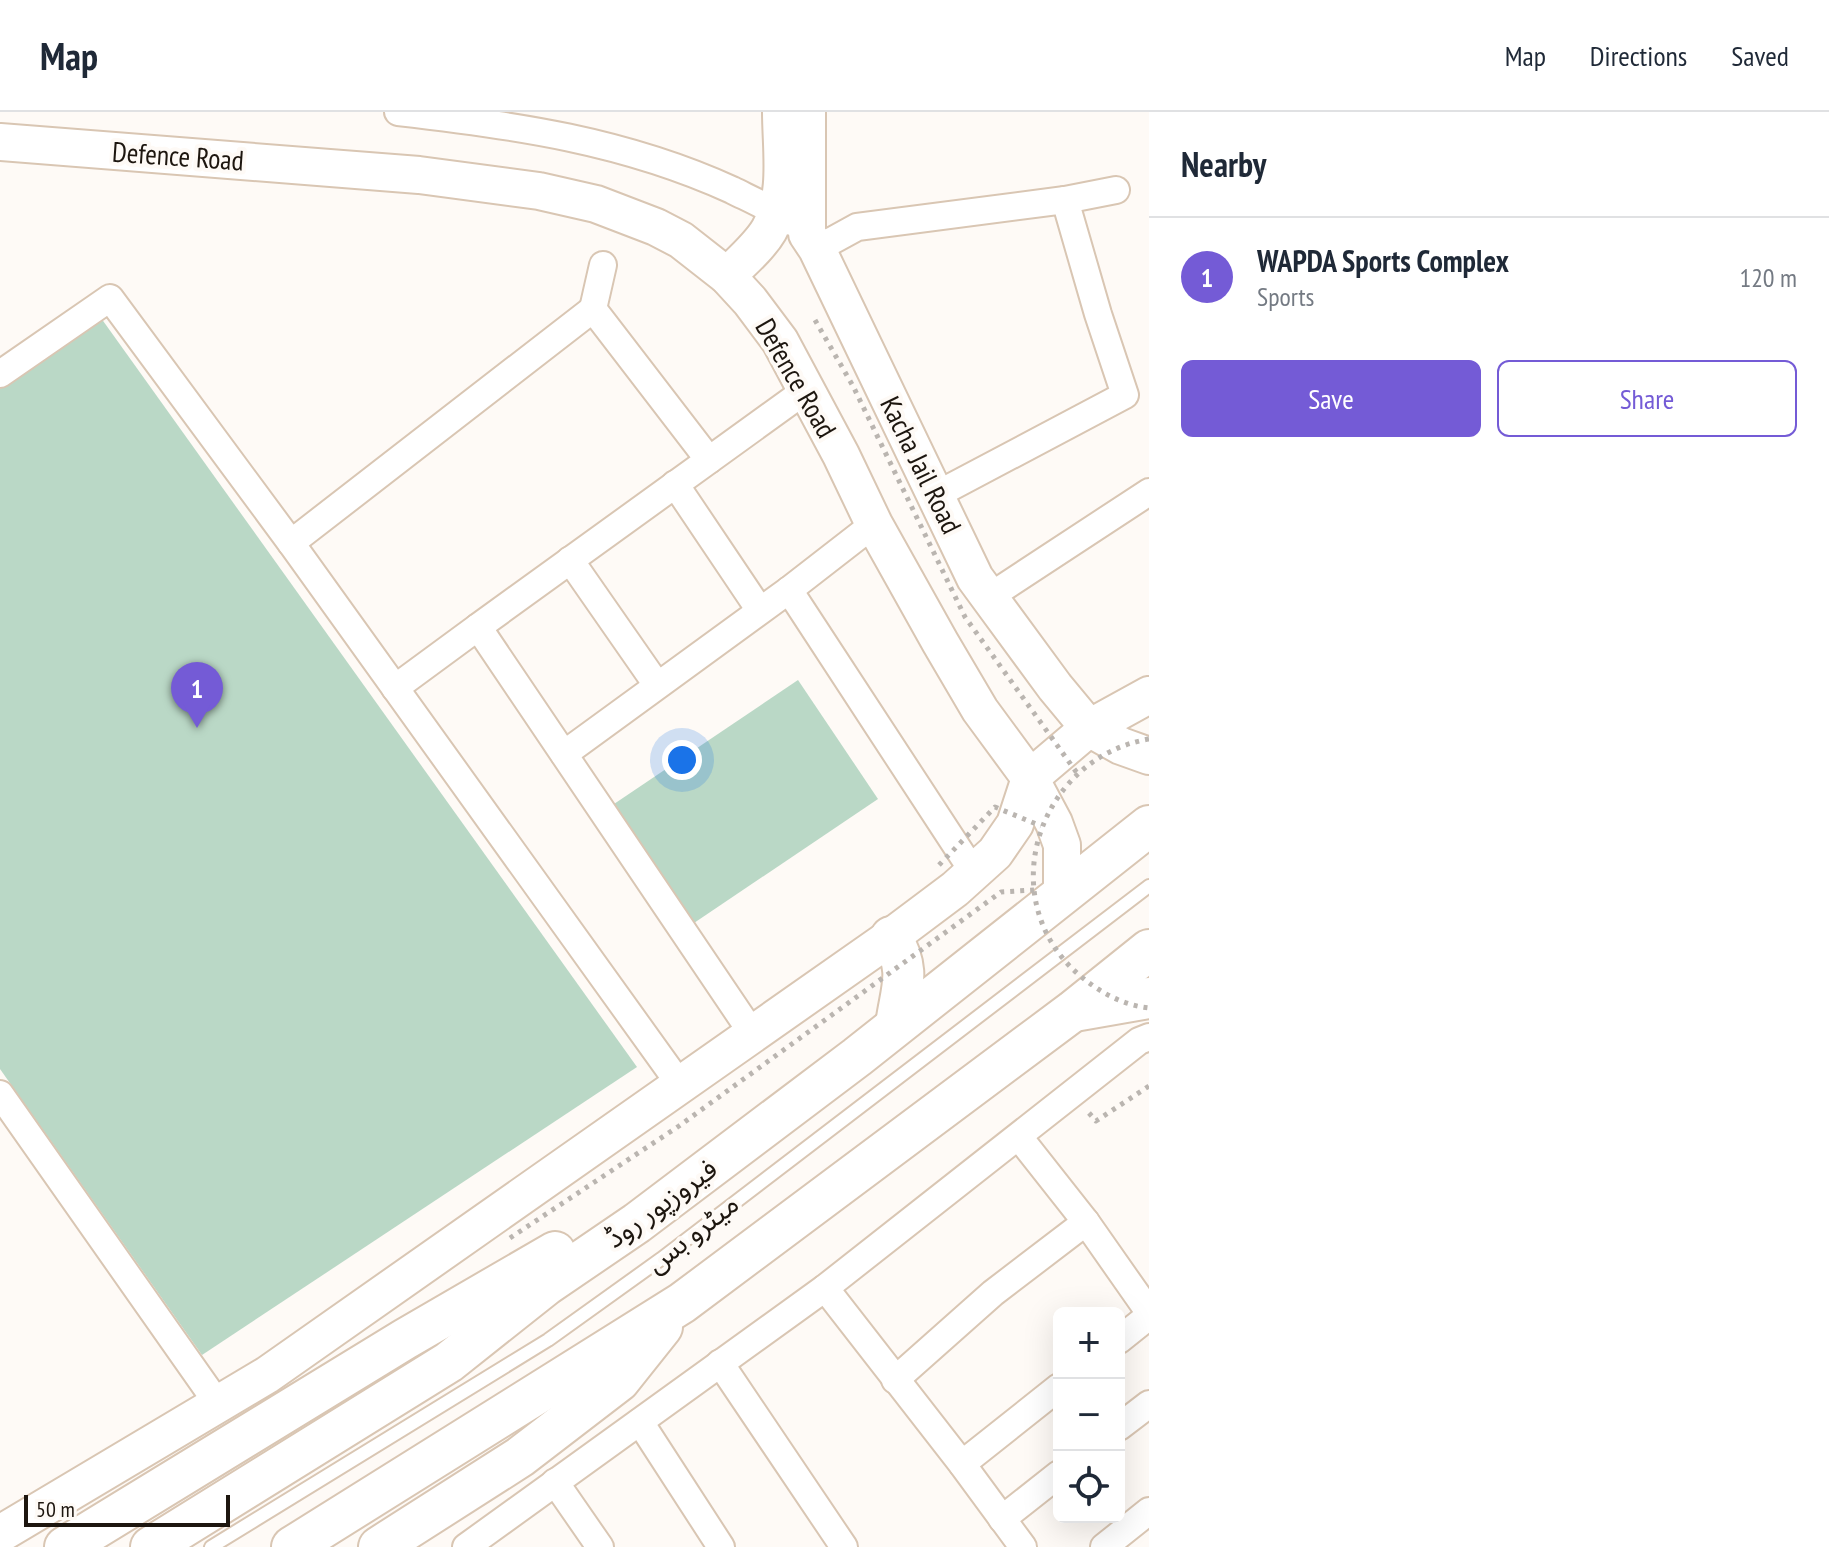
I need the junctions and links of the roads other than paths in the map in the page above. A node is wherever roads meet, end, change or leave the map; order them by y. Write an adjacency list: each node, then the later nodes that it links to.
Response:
1 (405, 112): 4 (street)
2 (781, 112): 8 (street)
3 (807, 112): 9 (street, Kacha Jail Road)
4 (539, 122): 8 (street)
5 (0, 142): 11 (street, Defence Road)
6 (1116, 190): 7 (street)
7 (1065, 200): 9 (street); 18 (street)
8 (776, 211): 9 (street); 11 (street)
9 (812, 242): 18 (street, Kacha Jail Road)
10 (603, 265): 12 (street)
11 (727, 276): 14 (street, Defence Road)
12 (593, 309): 15 (street); 20 (street)
13 (0, 374): 20 (street)
14 (806, 390): 15 (street); 19 (street, Defence Road)
15 (709, 460): 16 (street)
16 (675, 484): 21 (street); 24 (street)
17 (1149, 492): 23 (street)
18 (936, 495): 23 (street, Kacha Jail Road)
19 (874, 524): 22 (street); 32 (street, Defence Road)
20 (291, 543): 27 (street)
21 (570, 560): 25 (street); 26 (street)
22 (789, 590): 24 (street); 34 (street)
23 (989, 597): 29 (street, Kacha Jail Road)
24 (759, 609): 26 (street)
25 (478, 627): 27 (street); 30 (street)
26 (657, 685): 30 (street)
27 (395, 688): 44 (street)
28 (1149, 695): 29 (street)
29 (1089, 728): 31 (street, Kacha Jail Road); 32 (street)
30 (564, 754): 42 (street)
31 (1149, 756)
32 (1030, 778): 34 (street); 36 (street, Defence Road)
33 (1149, 826): 36 (main road, فیروزپور روڈ)
34 (956, 869): 37 (street)
35 (1149, 886): 69 (lane, میٹرو بس)
36 (1048, 891): 41 (main road, فیروزپور روڈ)
37 (891, 937): 41 (main road); 42 (street)
38 (1149, 950): 40 (main road)
39 (1149, 998): 40 (main road)
40 (1073, 1011): 50 (main road)
41 (896, 1025): 48 (main road, فیروزپور روڈ)
42 (752, 1033): 44 (street)
43 (1149, 1037): 46 (street)
44 (681, 1086): 56 (street)
45 (0, 1094): 56 (street)
46 (1019, 1137): 47 (street); 49 (street)
47 (1086, 1222): 51 (street); 54 (street)
48 (637, 1223): 67 (main road); 68 (main road, فیروزپور روڈ)
49 (825, 1288): 53 (street); 54 (street)
50 (682, 1303): 70 (main road); 71 (main road)
51 (1149, 1314): 52 (street)
52 (1125, 1335)
53 (720, 1363): 58 (street); 74 (street)
54 (895, 1380): 60 (street)
55 (1053, 1392): 60 (street)
56 (218, 1404): 65 (street)
57 (1149, 1404): 59 (street)
58 (640, 1422): 62 (street); 73 (street)
59 (1125, 1422)
60 (962, 1464): 64 (street)
61 (1053, 1479): 64 (street)
62 (555, 1482): 66 (street); 72 (street)
63 (1149, 1511): 76 (street)
64 (1002, 1519): 75 (street)
65 (0, 1534)
66 (478, 1544)
67 (65, 1547)
68 (151, 1547)
69 (211, 1547)
70 (292, 1547)
71 (379, 1547)
72 (600, 1547)
73 (721, 1547)
74 (844, 1547)
75 (1023, 1547)
76 (1104, 1547)

